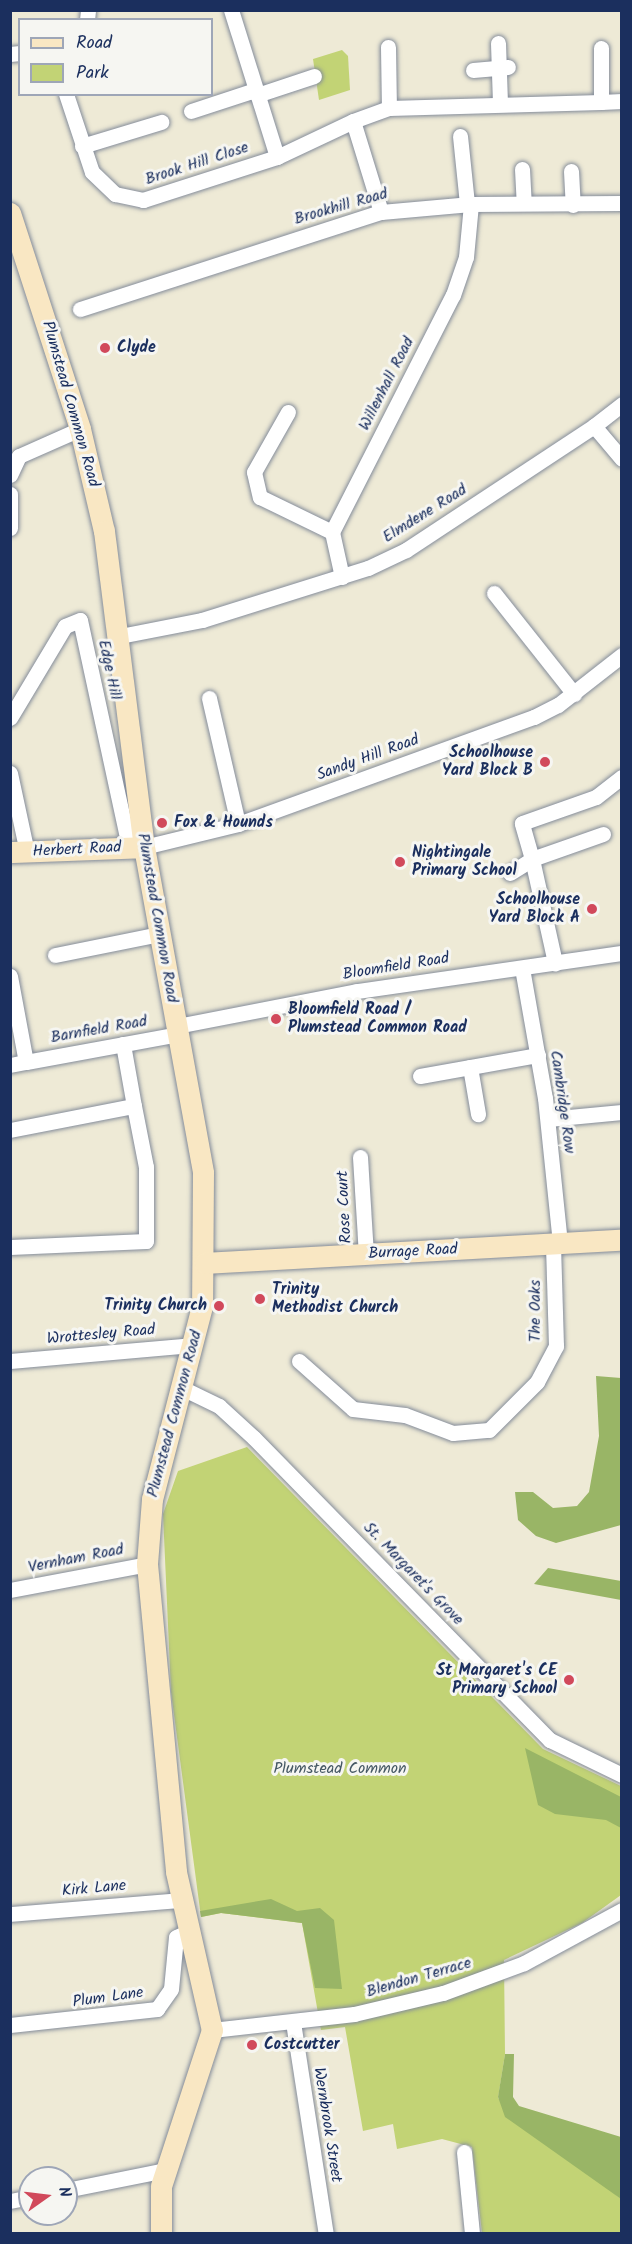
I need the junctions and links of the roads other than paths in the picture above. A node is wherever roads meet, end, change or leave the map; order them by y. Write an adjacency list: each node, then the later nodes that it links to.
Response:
1 (231, 10): 8 (street, Brook Hill Close)
2 (498, 43): 5 (street)
3 (388, 47): 13 (street)
4 (601, 48): 11 (street)
5 (504, 68): 6 (street); 12 (street)
6 (473, 70)
7 (315, 76): 8 (street)
8 (256, 93): 14 (street); 19 (street, Brook Hill Close)
9 (67, 96): 18 (street, Brook Hill Close)
10 (621, 101): 11 (street, Brook Hill Close)
11 (601, 102): 12 (street, Brook Hill Close)
12 (500, 104): 13 (street, Brook Hill Close)
13 (388, 108): 15 (street, Brook Hill Close)
14 (191, 111)
15 (353, 121): 19 (street, Brook Hill Close); 26 (street)
16 (161, 122): 18 (street)
17 (460, 136): 24 (street, Willenhall Road)
18 (82, 146): 19 (street, Brook Hill Close)
19 (277, 157)
20 (522, 169): 22 (street)
21 (571, 171): 25 (street)
22 (524, 203): 24 (street, Brookhill Road); 25 (street, Brookhill Road)
23 (621, 203): 25 (street, Brookhill Road)
24 (469, 204): 26 (street, Brookhill Road); 37 (street, Willenhall Road)
25 (573, 205)
26 (381, 212): 28 (street, Brookhill Road)
27 (11, 218): 32 (street, Plumstead Common Road)
28 (80, 309)
29 (621, 404): 31 (street, Elmdene Road)
30 (288, 412): 37 (street)
31 (594, 426): 33 (street); 38 (street, Elmdene Road)
32 (80, 429): 34 (street); 40 (street, Plumstead Common Road)
33 (621, 459)
34 (10, 475)
35 (10, 494): 36 (street)
36 (10, 528)
37 (332, 532): 38 (street)
38 (342, 577): 40 (street, Elmdene Road)
39 (494, 593): 42 (street)
40 (120, 636): 49 (street, Plumstead Common Road)
41 (621, 655): 42 (street, Sandy Hill Road)
42 (574, 694): 47 (street, Sandy Hill Road)
43 (209, 698): 47 (street)
44 (10, 718): 49 (street, Edge Hill)
45 (10, 773): 50 (street)
46 (621, 777): 51 (street)
47 (238, 824): 49 (street, Sandy Hill Road)
48 (603, 834): 51 (street)
49 (136, 847): 50 (street, Herbert Road); 53 (street, Plumstead Common Road)
50 (19, 852)
51 (532, 859): 52 (street); 56 (street)
52 (510, 873)
53 (159, 934): 55 (street); 59 (street, Plumstead Common Road)
54 (621, 953): 56 (street, Bloomfield Road)
55 (55, 956)
56 (555, 963): 57 (street, Bloomfield Road)
57 (522, 968): 59 (street, Bloomfield Road); 61 (street, Cambridge Row)
58 (10, 976): 62 (street, Barnfield Road)
59 (178, 1030): 60 (street, Barnfield Road); 75 (street, Plumstead Common Road)
60 (123, 1044): 62 (street, Barnfield Road); 65 (street)
61 (538, 1055): 63 (street); 68 (street, Cambridge Row)
62 (18, 1063)
63 (470, 1067): 64 (street); 67 (street)
64 (420, 1076)
65 (134, 1106): 69 (street); 73 (street)
66 (621, 1112): 68 (street)
67 (478, 1114)
68 (548, 1119): 72 (street, Cambridge Row)
69 (10, 1130)
70 (360, 1157): 74 (street, Rose Court)
71 (621, 1240): 72 (street, Burrage Road)
72 (557, 1243): 74 (street, Burrage Road); 78 (street, The Oaks)
73 (10, 1247)
74 (366, 1254): 75 (street, Burrage Road)
75 (205, 1263): 76 (street, Plumstead Common Road)
76 (194, 1345): 77 (street, Wrottesley Road); 79 (street, Plumstead Common Road)
77 (10, 1361)
78 (299, 1361)
79 (184, 1389): 80 (street, Plumstead Common Road); 82 (street, St. Margaret's Grove)
80 (147, 1564): 81 (street, Vernham Road); 83 (street, Plumstead Common Road)
81 (10, 1590)
82 (621, 1775)
83 (180, 1900): 85 (street, Kirk Lane); 86 (street, Plumstead Common Road)
84 (621, 1910): 87 (street, Blendon Terrace)
85 (10, 1914)
86 (187, 1932): 88 (street, Plum Lane); 89 (street, Plumstead Common Road)
87 (293, 2022): 89 (street, Blendon Terrace); 94 (street, Wernbrook Street)
88 (10, 2025)
89 (212, 2030): 91 (street)
90 (464, 2152): 95 (street)
91 (165, 2170): 92 (street); 93 (street)
92 (78, 2188)
93 (161, 2234)
94 (326, 2234)
95 (472, 2234)

